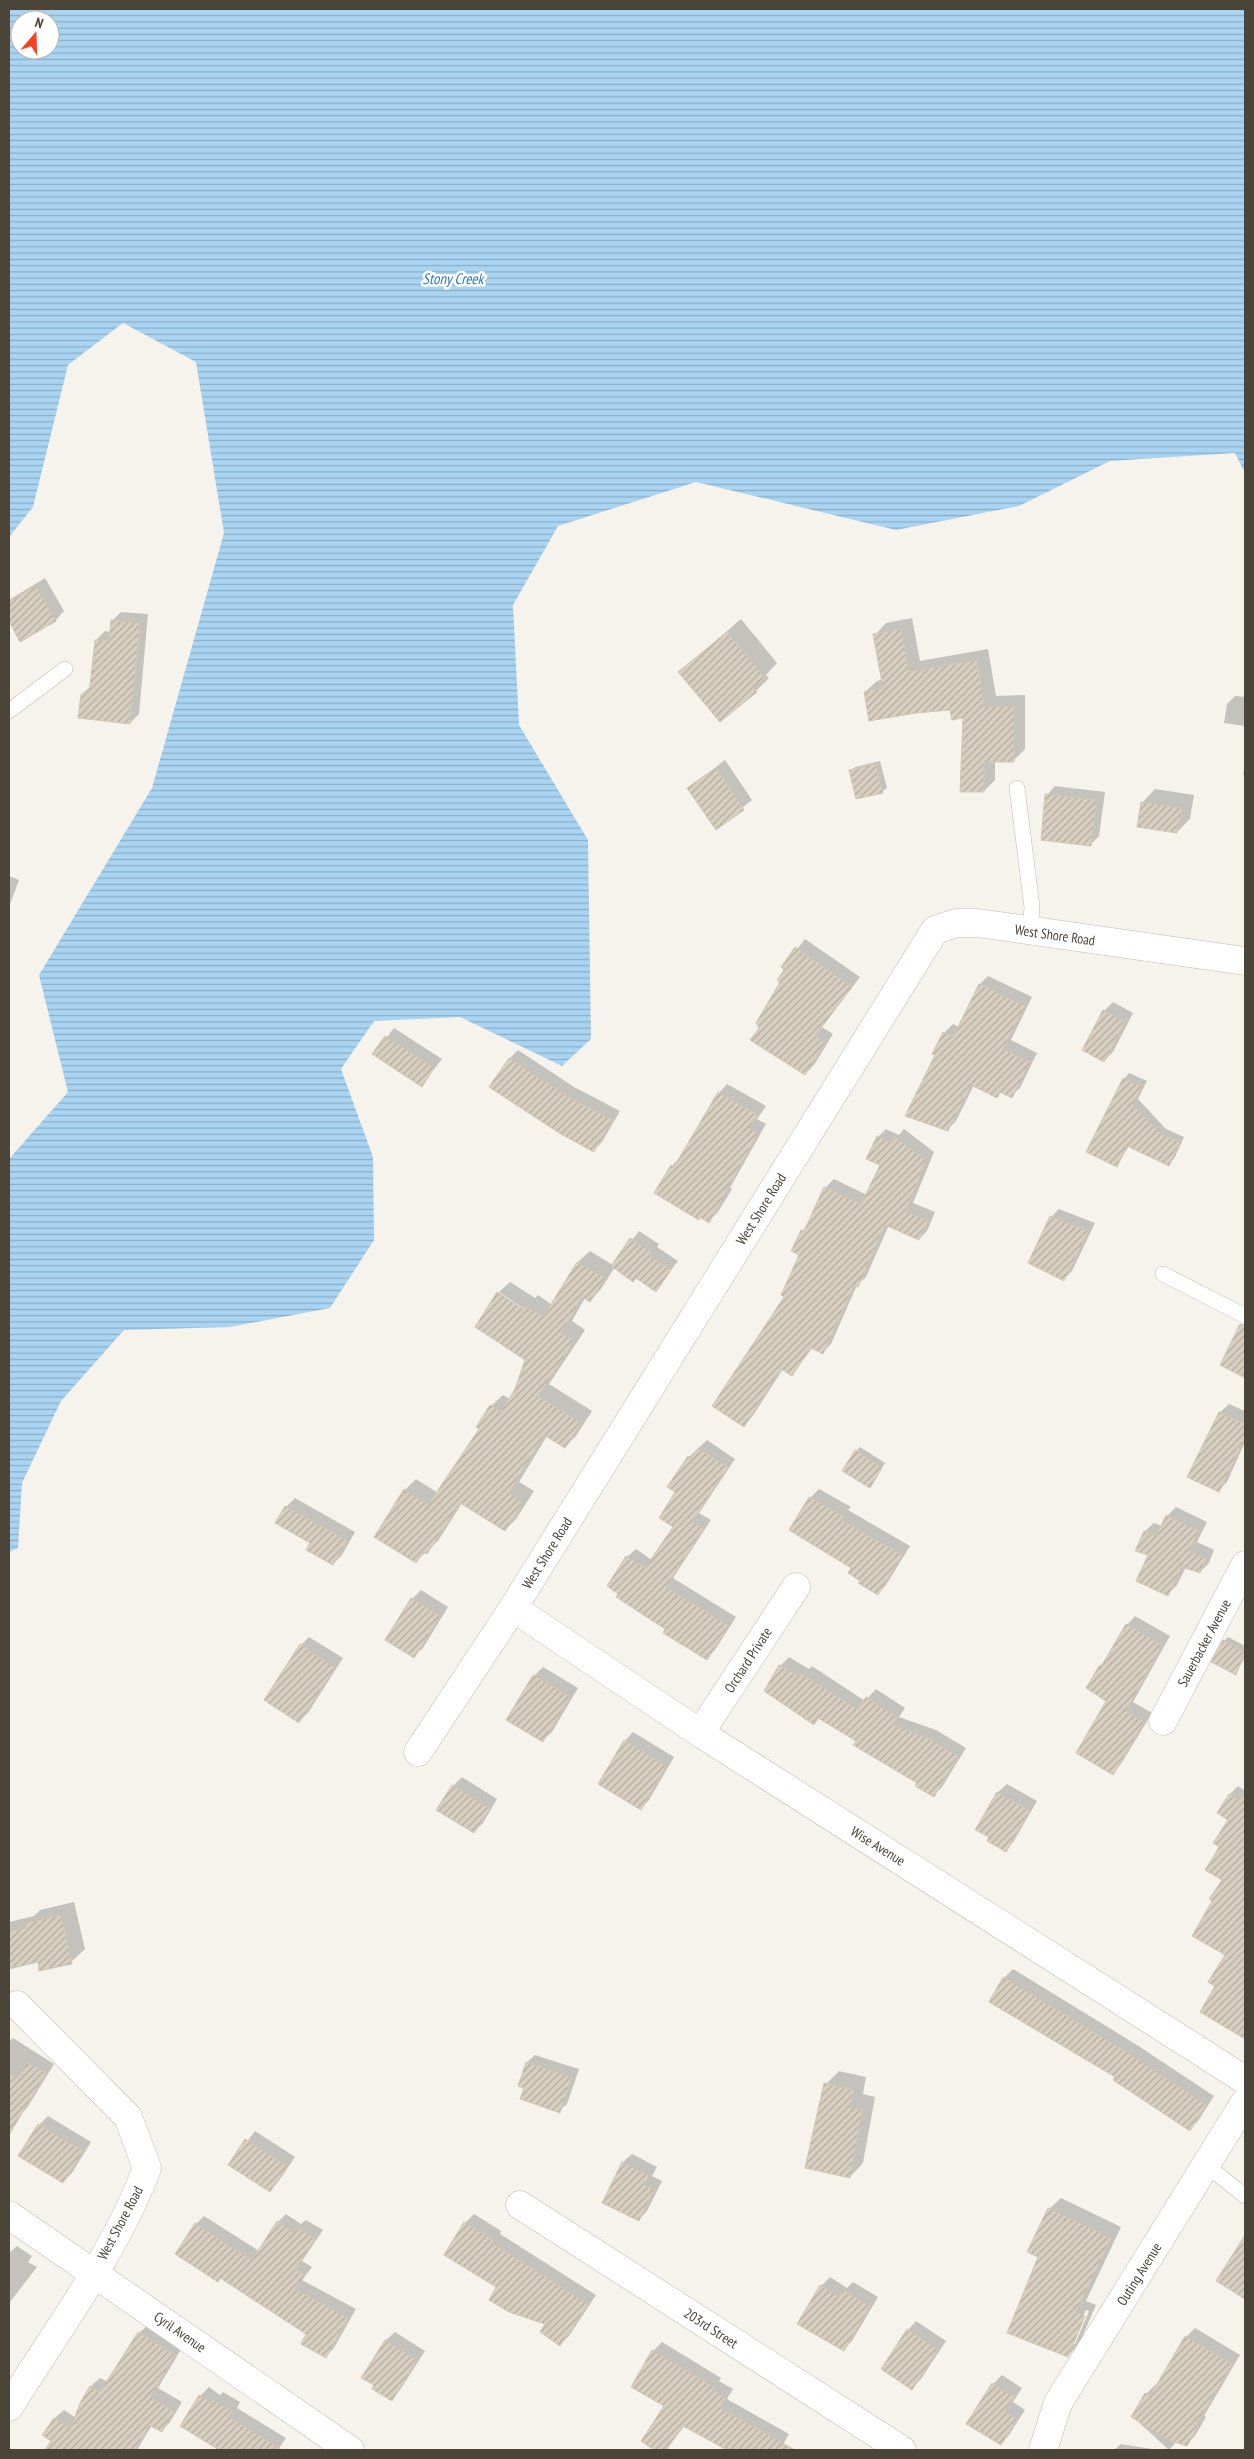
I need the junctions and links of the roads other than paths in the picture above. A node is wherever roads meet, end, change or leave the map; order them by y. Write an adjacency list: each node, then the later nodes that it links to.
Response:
1 (65, 669): 2 (lane)
2 (9, 711)
3 (1017, 788): 4 (lane)
4 (1030, 932): 5 (street, West Shore Road); 10 (street, West Shore Road)
5 (1245, 961)
6 (1163, 1274): 7 (lane)
7 (1245, 1316)
8 (1245, 1565): 11 (street, Sauerbacker Avenue)
9 (796, 1587): 12 (street, Orchard Private)
10 (513, 1608): 12 (street, Wise Avenue); 13 (street, West Shore Road)
11 (1163, 1721)
12 (700, 1732): 15 (street, Wise Avenue)
13 (418, 1752)
14 (17, 2004): 21 (street, West Shore Road)
15 (1245, 2080)
16 (1245, 2102): 17 (street, Outing Avenue)
17 (1206, 2165): 18 (lane); 25 (street, Outing Avenue)
18 (1245, 2196)
19 (520, 2205): 24 (street, 203rd Street)
20 (9, 2215): 21 (street, Cyril Avenue)
21 (94, 2272): 22 (street, West Shore Road); 23 (street, Cyril Avenue)
22 (9, 2406)
23 (350, 2450)
24 (902, 2450)
25 (1043, 2450)

